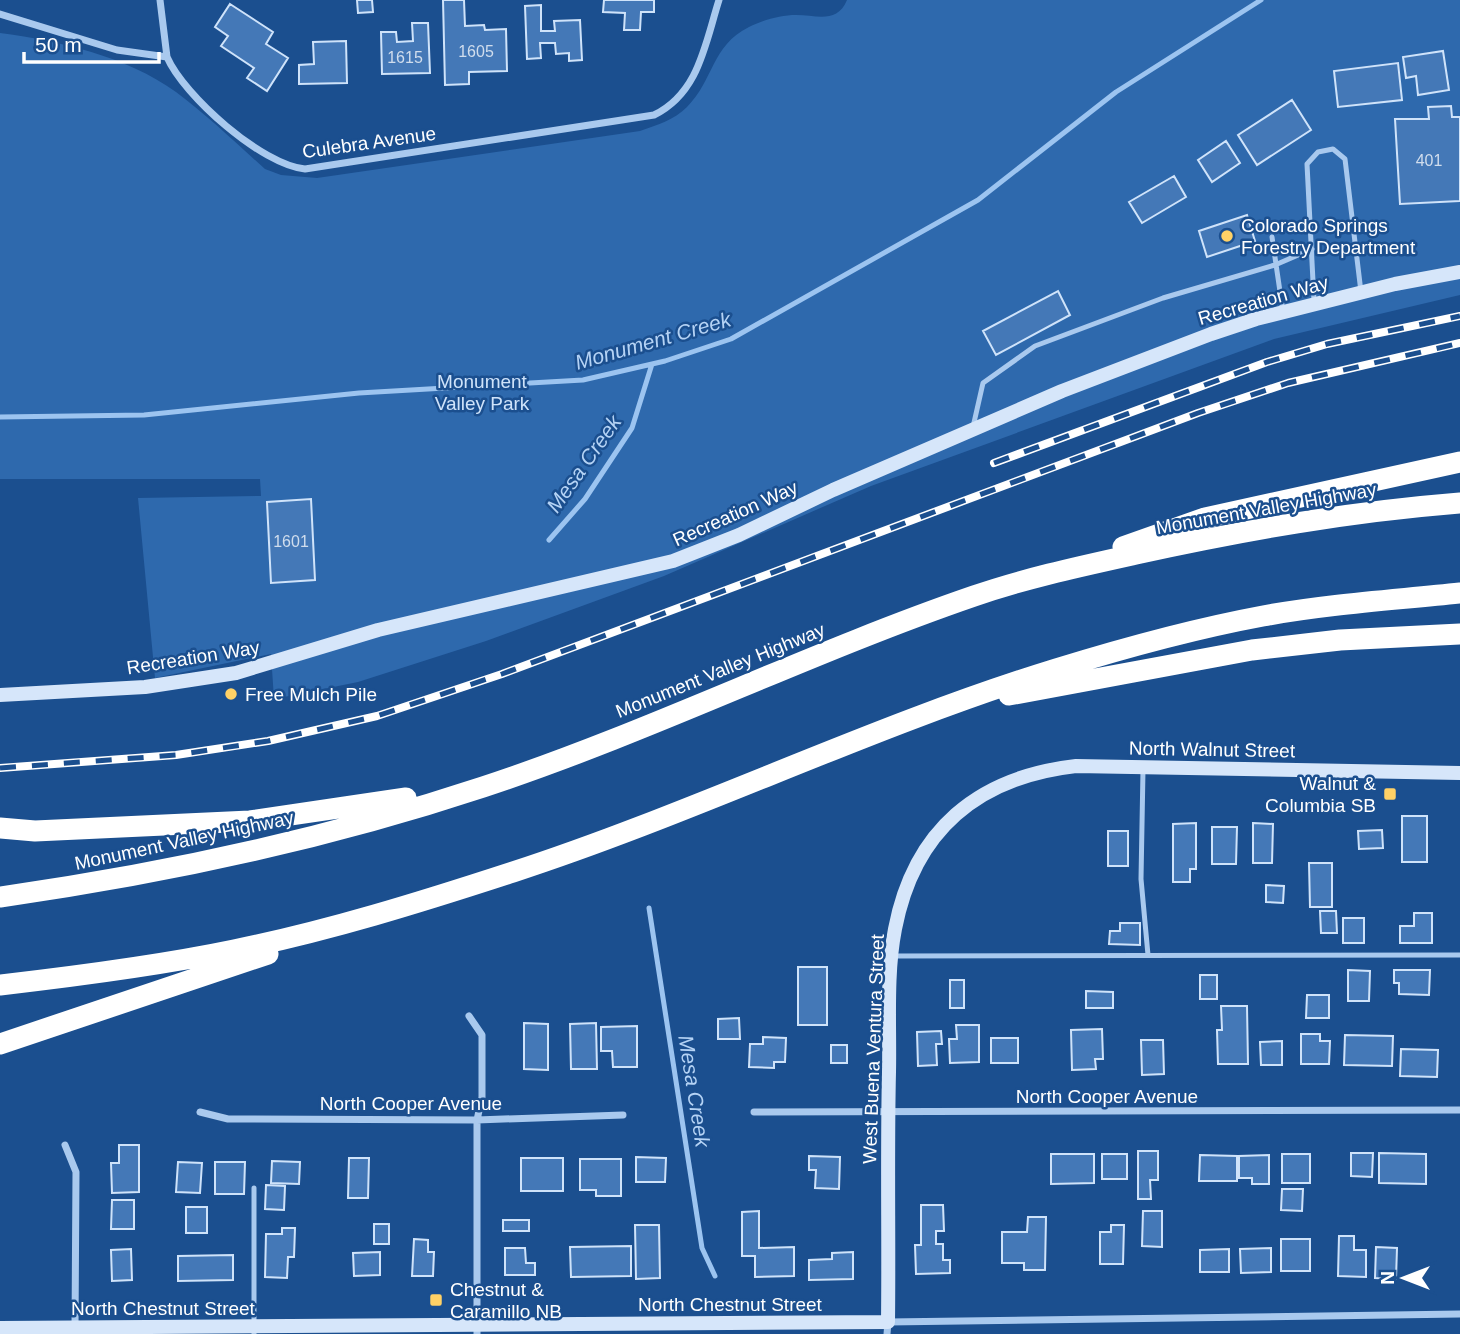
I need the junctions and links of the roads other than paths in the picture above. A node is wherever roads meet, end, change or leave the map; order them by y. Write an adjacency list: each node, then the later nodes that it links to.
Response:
1 (160, 0): 4 (street)
2 (719, 0): 4 (street, Culebra Avenue)
3 (0, 14): 4 (street)
4 (167, 57)
5 (1272, 237): 7 (lane)
6 (1312, 249): 7 (lane); 9 (lane); 10 (lane)
7 (1275, 264): 11 (lane); 12 (lane)
8 (1460, 272): 9 (main road, Recreation Way)
9 (1361, 292): 10 (main road, Recreation Way)
10 (1315, 304): 11 (main road, Recreation Way)
11 (1283, 312): 12 (main road, Recreation Way)
12 (973, 430): 18 (main road, Recreation Way)
13 (1460, 462): 15 (highway)
14 (1460, 503): 15 (highway, Monument Valley Highway)
15 (1066, 570): 22 (highway, Monument Valley Highway)
16 (1460, 593): 19 (highway)
17 (1460, 634): 19 (highway)
18 (0, 695)
19 (955, 703): 26 (highway)
20 (1143, 767): 21 (main road, North Walnut Street); 23 (main road, North Walnut Street); 27 (lane)
21 (1460, 773)
22 (484, 787): 24 (highway); 25 (highway, Monument Valley Highway)
23 (970, 802): 29 (main road, West Buena Ventura Street)
24 (0, 828)
25 (0, 897)
26 (369, 916): 30 (highway); 32 (highway)
27 (1148, 955): 28 (lane); 29 (lane)
28 (1460, 955)
29 (892, 956): 36 (main road, West Buena Ventura Street)
30 (0, 985)
31 (469, 1016): 38 (street)
32 (0, 1044)
33 (1460, 1110): 36 (street, North Cooper Avenue)
34 (200, 1112): 38 (street, North Cooper Avenue)
35 (754, 1112): 36 (street, North Cooper Avenue)
36 (888, 1113): 43 (main road, West Buena Ventura Street)
37 (623, 1115): 38 (street, North Cooper Avenue)
38 (477, 1120): 45 (street)
39 (65, 1145): 46 (street)
40 (254, 1188): 44 (lane)
41 (1460, 1314): 43 (street, North Chestnut Street)
42 (0, 1328): 46 (main road, North Chestnut Street)
43 (887, 1328): 45 (main road, North Chestnut Street)
44 (254, 1330): 45 (main road, North Chestnut Street); 46 (main road, North Chestnut Street)
45 (476, 1330)
46 (74, 1331)

